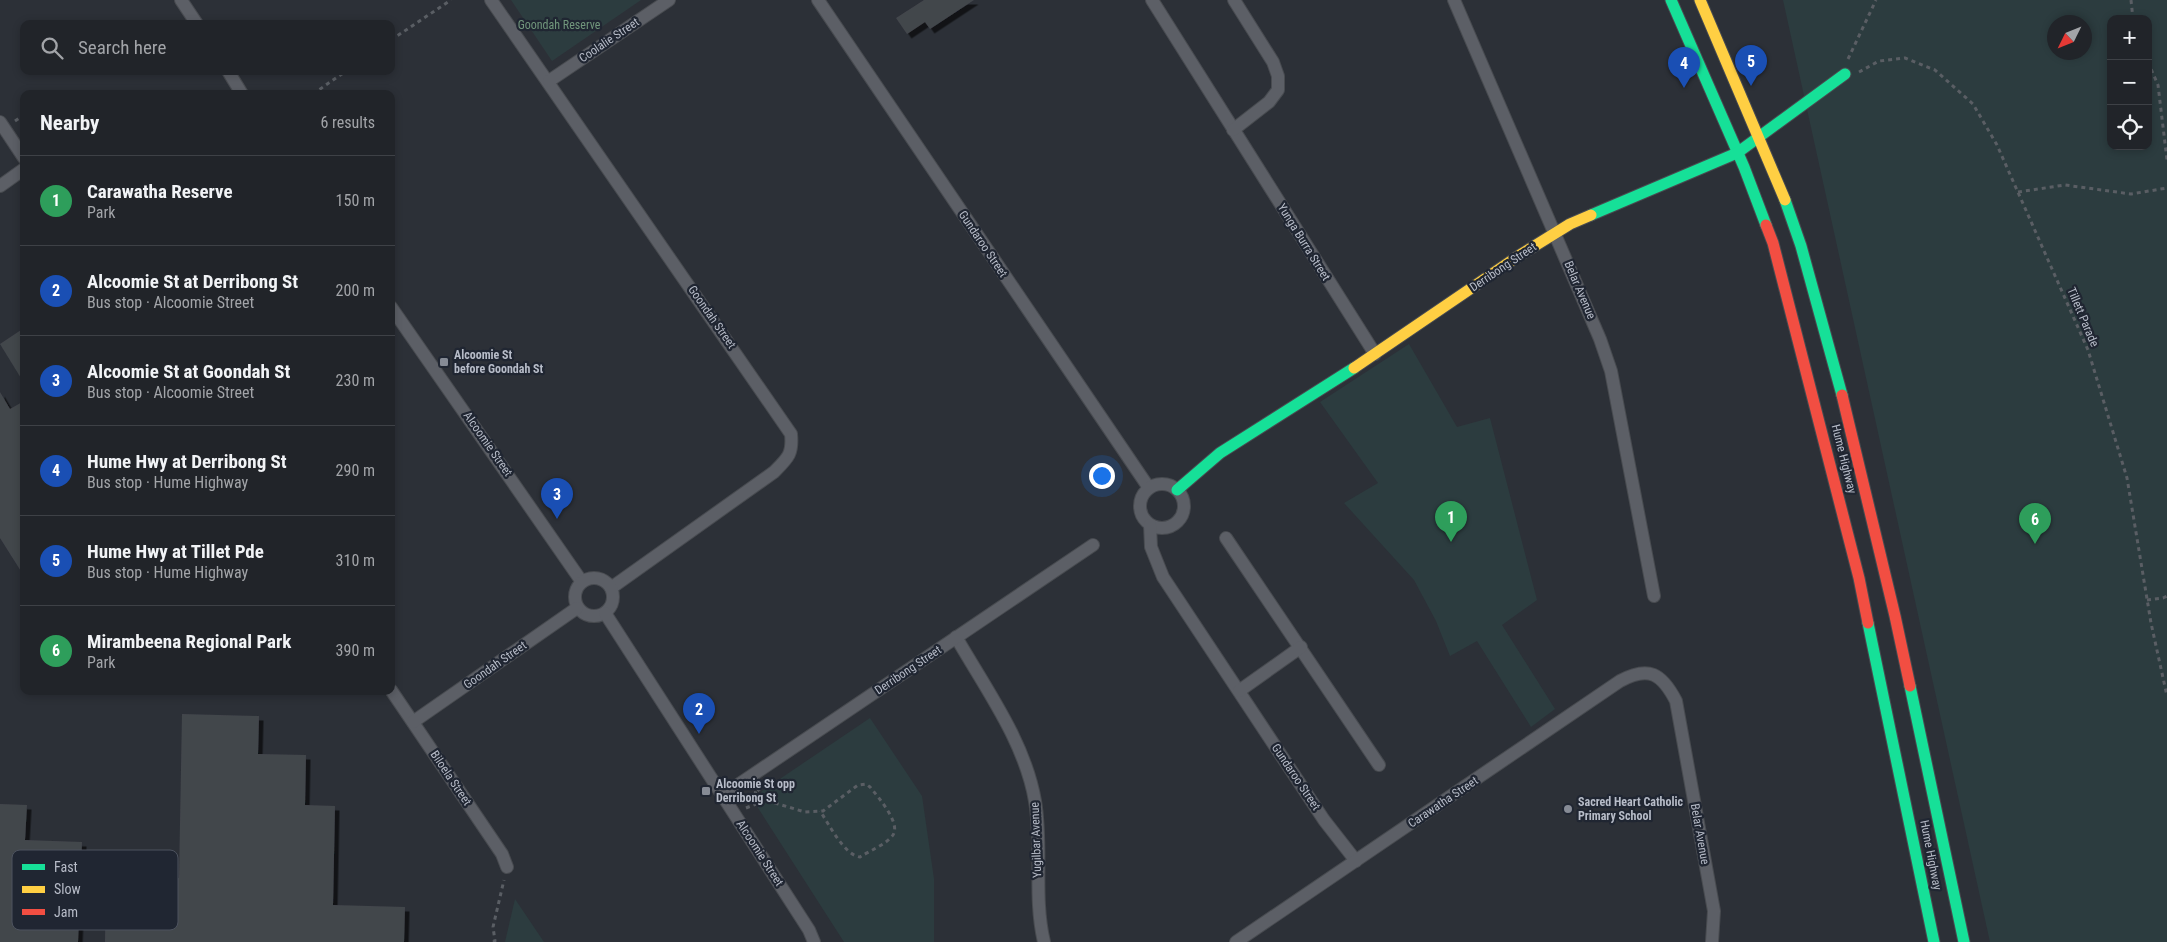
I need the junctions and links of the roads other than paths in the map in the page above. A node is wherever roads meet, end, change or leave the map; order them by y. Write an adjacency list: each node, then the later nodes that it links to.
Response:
1 (181, 0): 10 (street)
2 (491, 0): 13 (street, Goondah Street)
3 (669, 0): 13 (street, Coolalie Street)
4 (818, 0): 25 (street, Gundaroo Street)
5 (1152, 0): 16 (street, Yunga Burra Street)
6 (1234, 0): 16 (street)
7 (1454, 0): 22 (street, Belar Avenue)
8 (1671, 0): 19 (main road, Hume Highway)
9 (1700, 0): 17 (main road, Hume Highway)
10 (194, 20)
11 (1845, 74): 17 (main road, Derribong Street)
12 (230, 75): 14 (street)
13 (549, 81): 31 (street, Goondah Street)
14 (240, 90)
15 (0, 122): 18 (street)
16 (1233, 130): 24 (street, Yunga Burra Street)
17 (1758, 138): 19 (main road, Derribong Street); 50 (main road, Hume Highway)
18 (20, 152)
19 (1736, 152): 22 (main road, Derribong Street); 49 (main road, Hume Highway)
20 (20, 172): 21 (street)
21 (0, 186)
22 (1556, 233): 24 (main road, Derribong Street); 32 (street, Belar Avenue)
23 (395, 313): 30 (street, Alcoomie Street)
24 (1375, 354): 26 (main road, Derribong Street)
25 (1149, 488): 26 (street); 27 (street)
26 (1177, 490): 27 (street)
27 (1150, 525): 38 (street, Gundaroo Street)
28 (1226, 538): 36 (street)
29 (1093, 545): 35 (street, Derribong Street)
30 (582, 582): 31 (street); 33 (street)
31 (611, 588): 34 (street)
32 (1654, 596)
33 (578, 608): 34 (street); 40 (street, Goondah Street)
34 (605, 613): 42 (street, Alcoomie Street)
35 (956, 637): 42 (street, Derribong Street); 46 (street, Yugilbar Avenue)
36 (1301, 647): 38 (street); 41 (street)
37 (1654, 674): 43 (street, Carawatha Street); 48 (street, Belar Avenue)
38 (1239, 692): 43 (street, Gundaroo Street)
39 (394, 695): 40 (street, Biloela Street)
40 (413, 722): 44 (street, Biloela Street)
41 (1380, 764)
42 (722, 795): 45 (street, Alcoomie Street)
43 (1356, 861): 47 (street, Carawatha Street)
44 (508, 867)
45 (814, 942)
46 (1044, 942)
47 (1236, 942)
48 (1712, 942)
49 (1934, 942)
50 (1964, 942)

